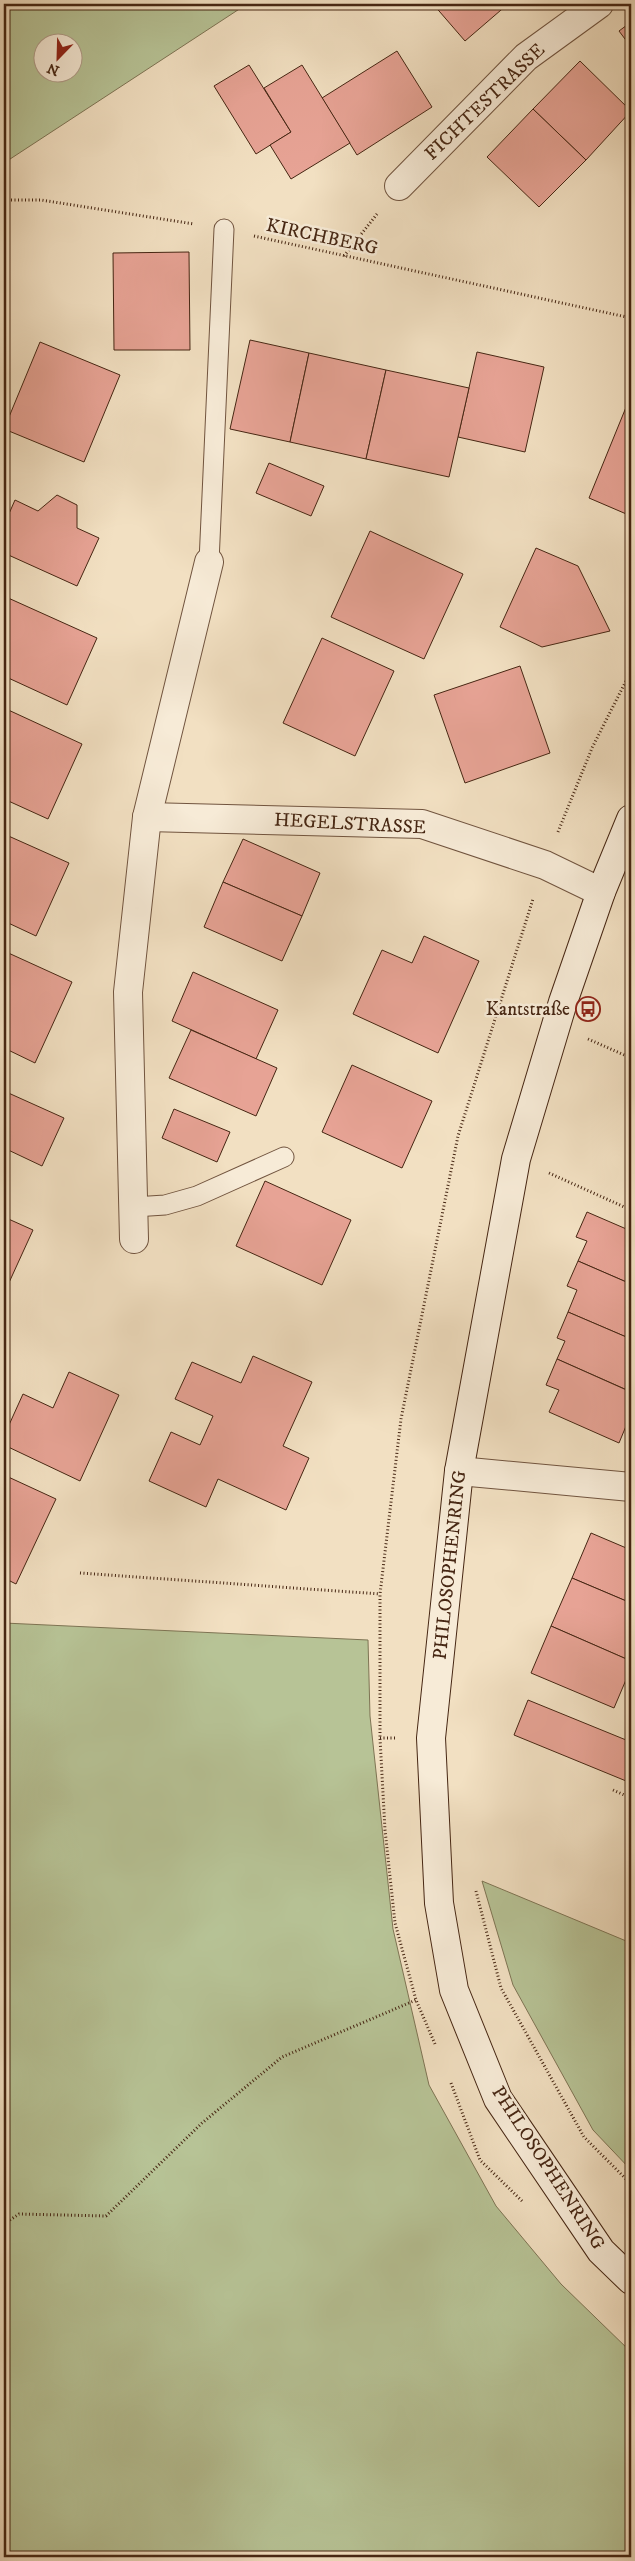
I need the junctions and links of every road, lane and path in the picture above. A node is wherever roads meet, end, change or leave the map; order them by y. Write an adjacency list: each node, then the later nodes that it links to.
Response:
1 (599, 4): 2 (street, FICHTESTRASSE)
2 (400, 186): 5 (path)
3 (4, 202): 4 (path, KIRCHBERG)
4 (224, 229): 5 (path, KIRCHBERG); 7 (lane)
5 (344, 256): 6 (path, KIRCHBERG)
6 (631, 318)
7 (209, 562): 8 (street)
8 (148, 817): 10 (street, HEGELSTRASSE); 15 (street)
9 (631, 819): 10 (street, PHILOSOPHENRING)
10 (601, 892): 14 (street, PHILOSOPHENRING)
11 (580, 1035): 12 (path)
12 (631, 1058)
13 (284, 1156): 15 (lane)
14 (516, 1159): 16 (path); 18 (street, PHILOSOPHENRING)
15 (134, 1207): 17 (street)
16 (631, 1210)
17 (134, 1239)
18 (459, 1471): 19 (street); 28 (street, PHILOSOPHENRING)
19 (631, 1487)
20 (80, 1572): 21 (path)
21 (380, 1594)
22 (613, 1790): 23 (path)
23 (631, 1798)
24 (475, 1888): 26 (path)
25 (416, 2000): 27 (path)
26 (631, 2184)
27 (4, 2224)
28 (631, 2280)

